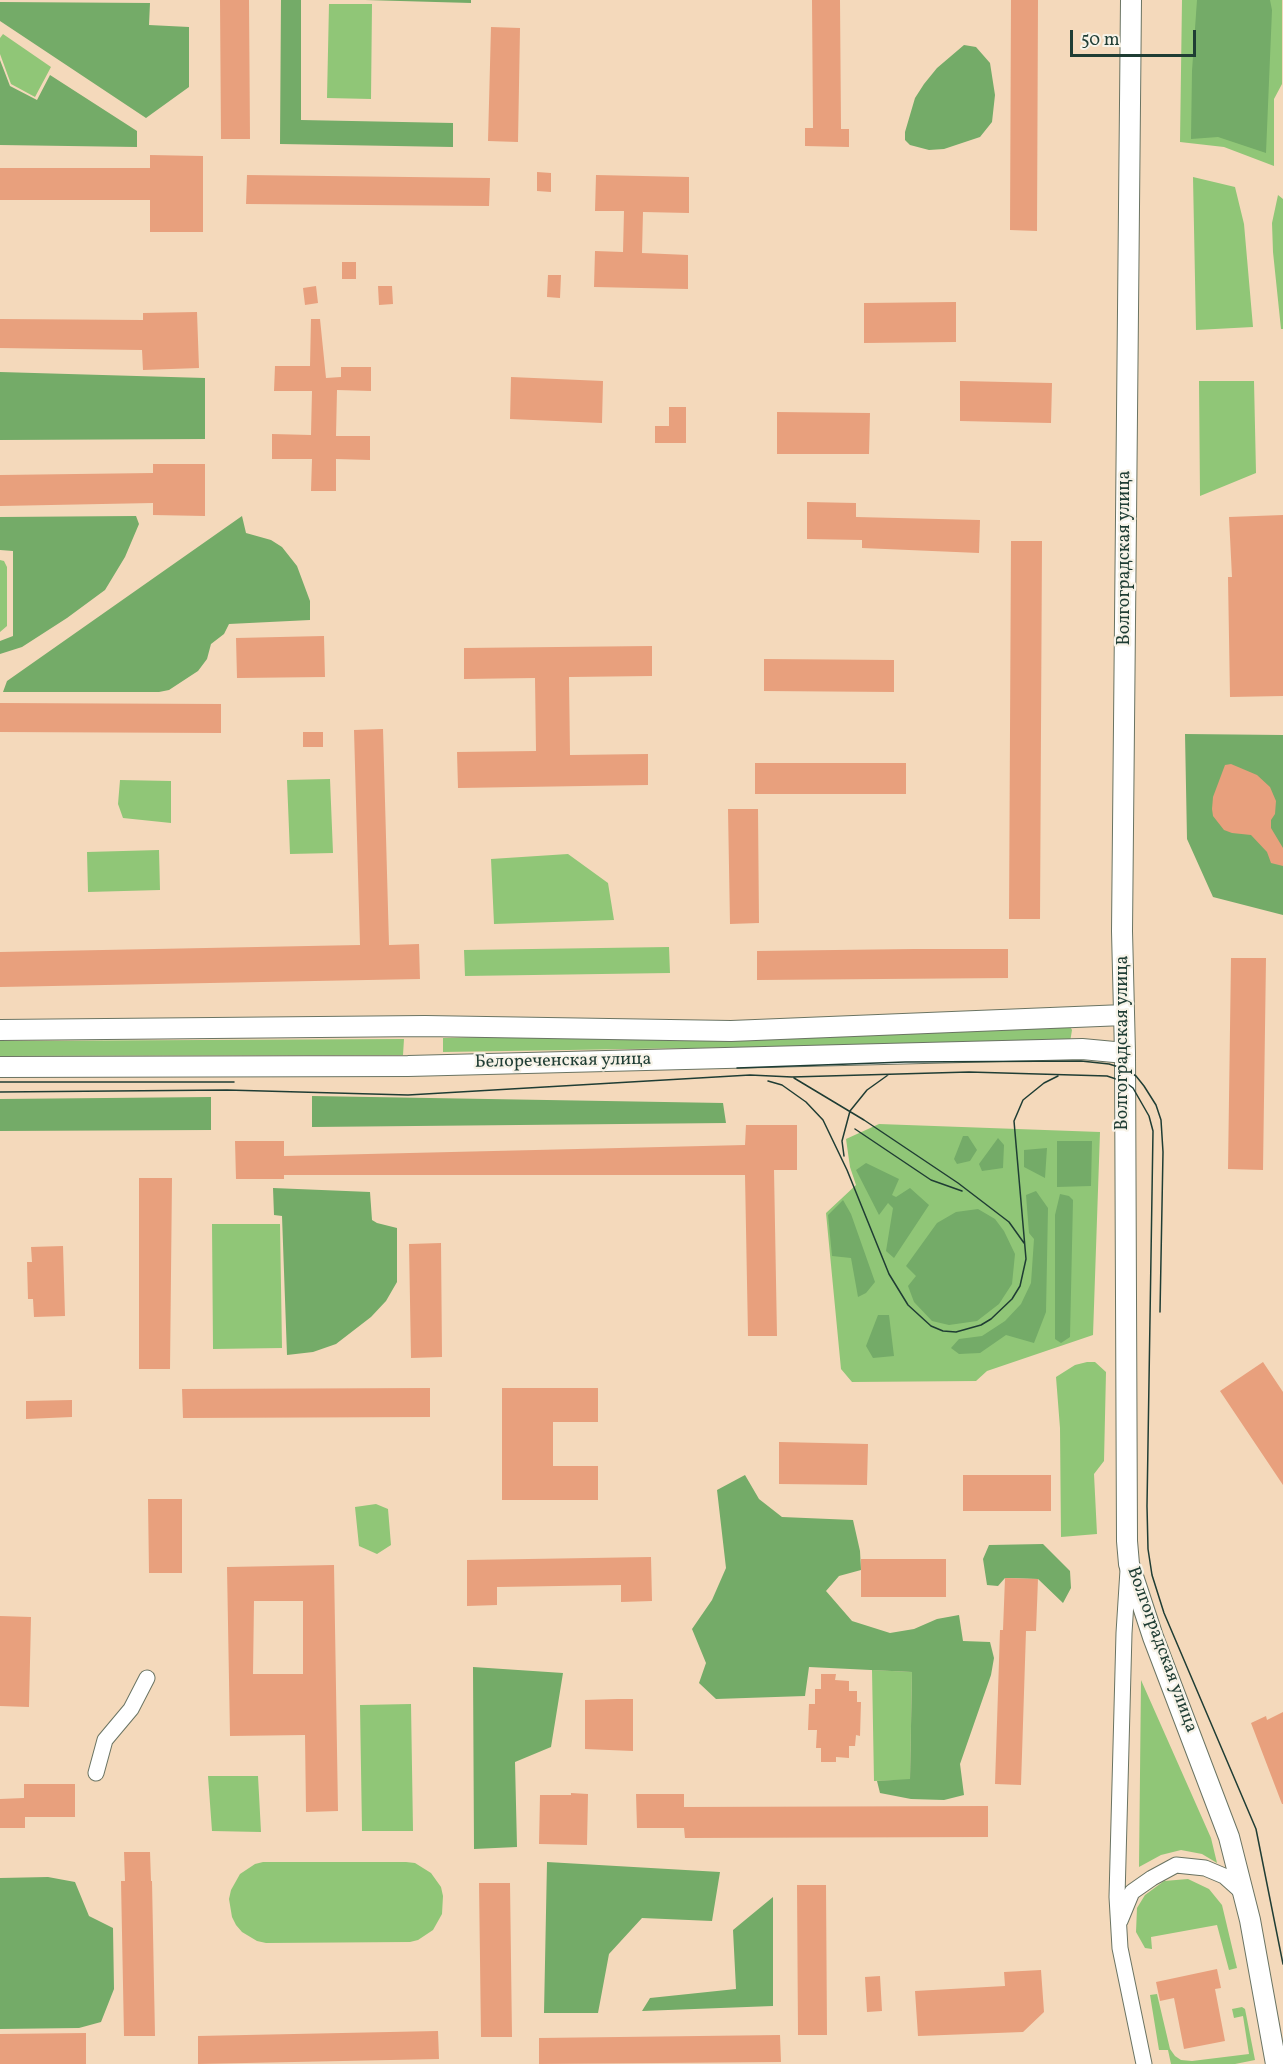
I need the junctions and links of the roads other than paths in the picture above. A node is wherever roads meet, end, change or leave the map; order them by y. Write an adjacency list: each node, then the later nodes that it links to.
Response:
1 (1131, 0): 2 (street, Волгоградская улица)
2 (1124, 1015): 3 (street, Белореченская улица); 4 (street, Волгоградская улица)
3 (0, 1030)
4 (1125, 1053): 5 (street, Белореченская улица); 6 (street, Волгоградская улица)
5 (0, 1067)
6 (1128, 1564): 9 (street, Волгоградская улица); 10 (street)
7 (147, 1677): 8 (street)
8 (96, 1773)
9 (1243, 1893): 10 (street); 12 (street, Волгоградская улица)
10 (1118, 1923): 11 (street)
11 (1144, 2064)
12 (1276, 2064)

